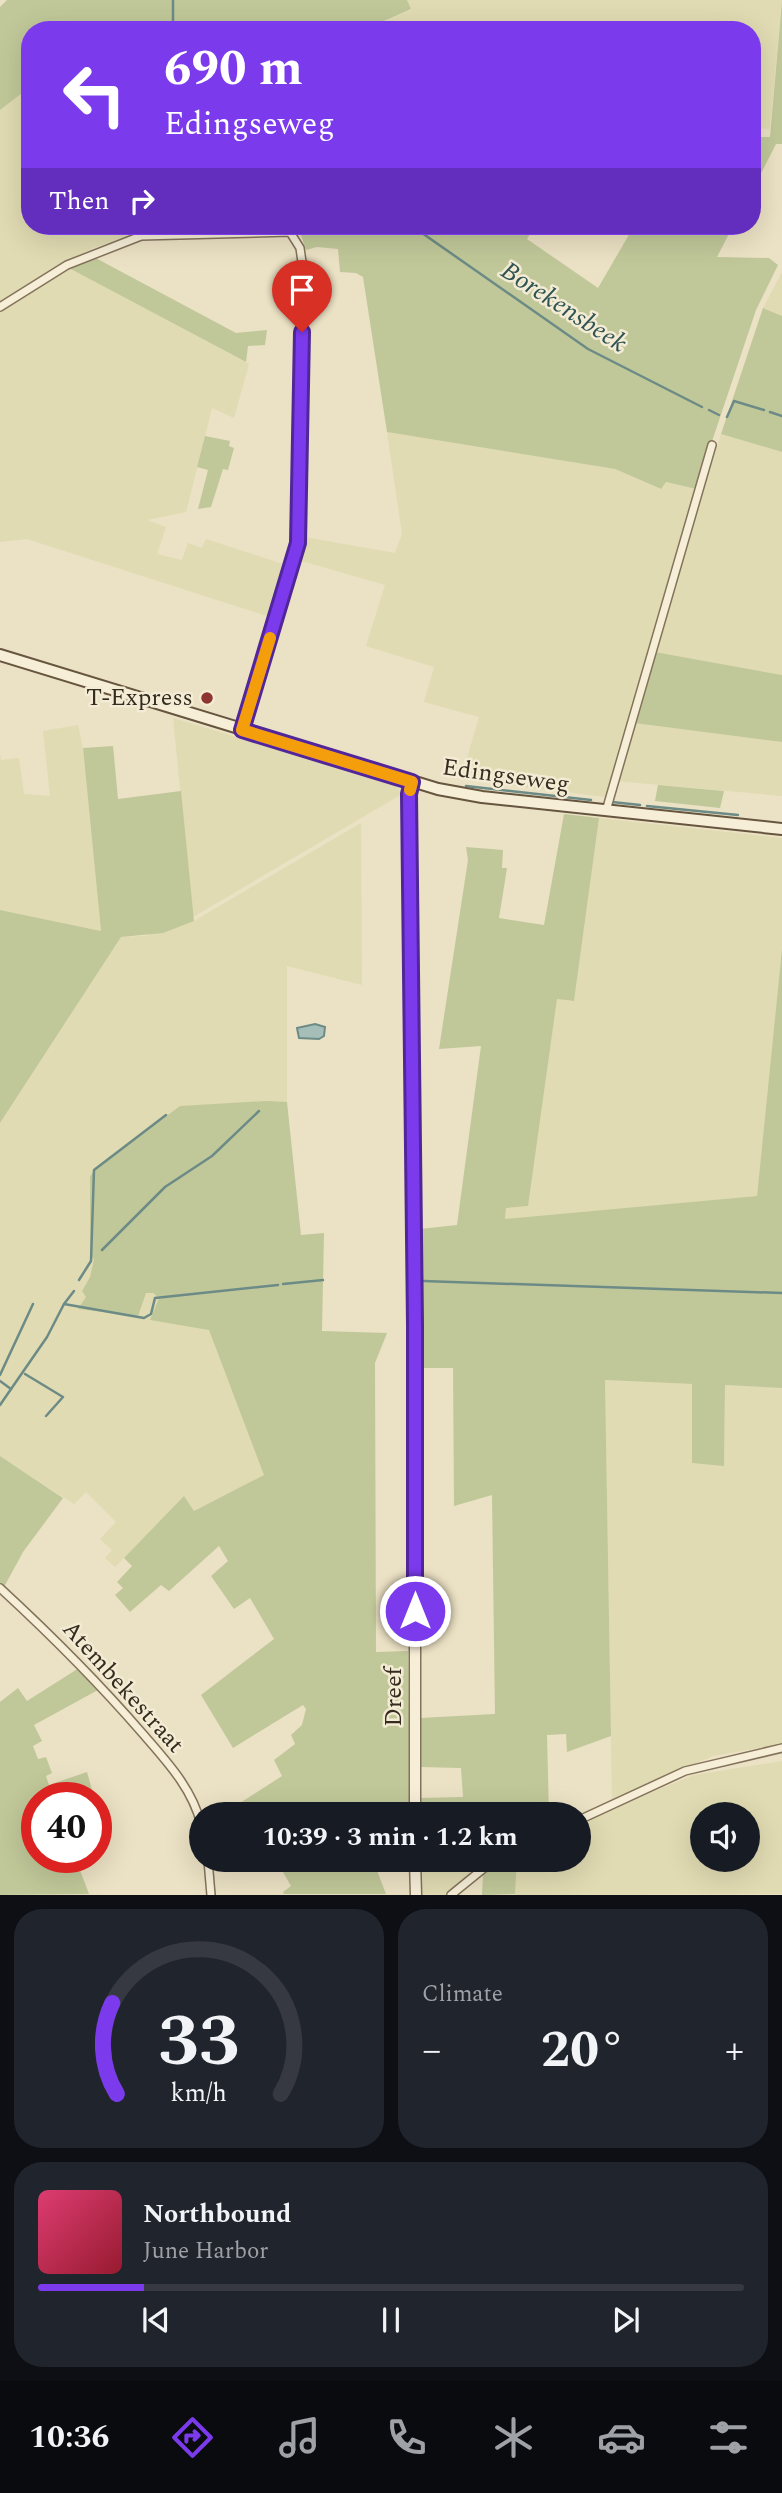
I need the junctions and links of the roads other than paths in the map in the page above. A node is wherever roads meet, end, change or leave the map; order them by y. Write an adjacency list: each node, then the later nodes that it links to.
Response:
1 (178, 235): 3 (street)
2 (292, 235): 6 (street)
3 (0, 307)
4 (712, 445): 8 (street)
5 (0, 655): 6 (main road, Edingseweg)
6 (242, 730): 7 (main road, Edingseweg)
7 (412, 782): 8 (main road, Edingseweg); 13 (street, Dreef)
8 (606, 811): 9 (main road, Edingseweg)
9 (782, 829)
10 (0, 1588): 12 (street, Atembekestraat)
11 (782, 1748): 14 (street)
12 (194, 1802)
13 (415, 1802)
14 (591, 1814)
15 (209, 1872): 18 (street)
16 (415, 1872): 19 (street)
17 (479, 1872): 20 (street)
18 (211, 1895)
19 (416, 1895)
20 (451, 1895)

